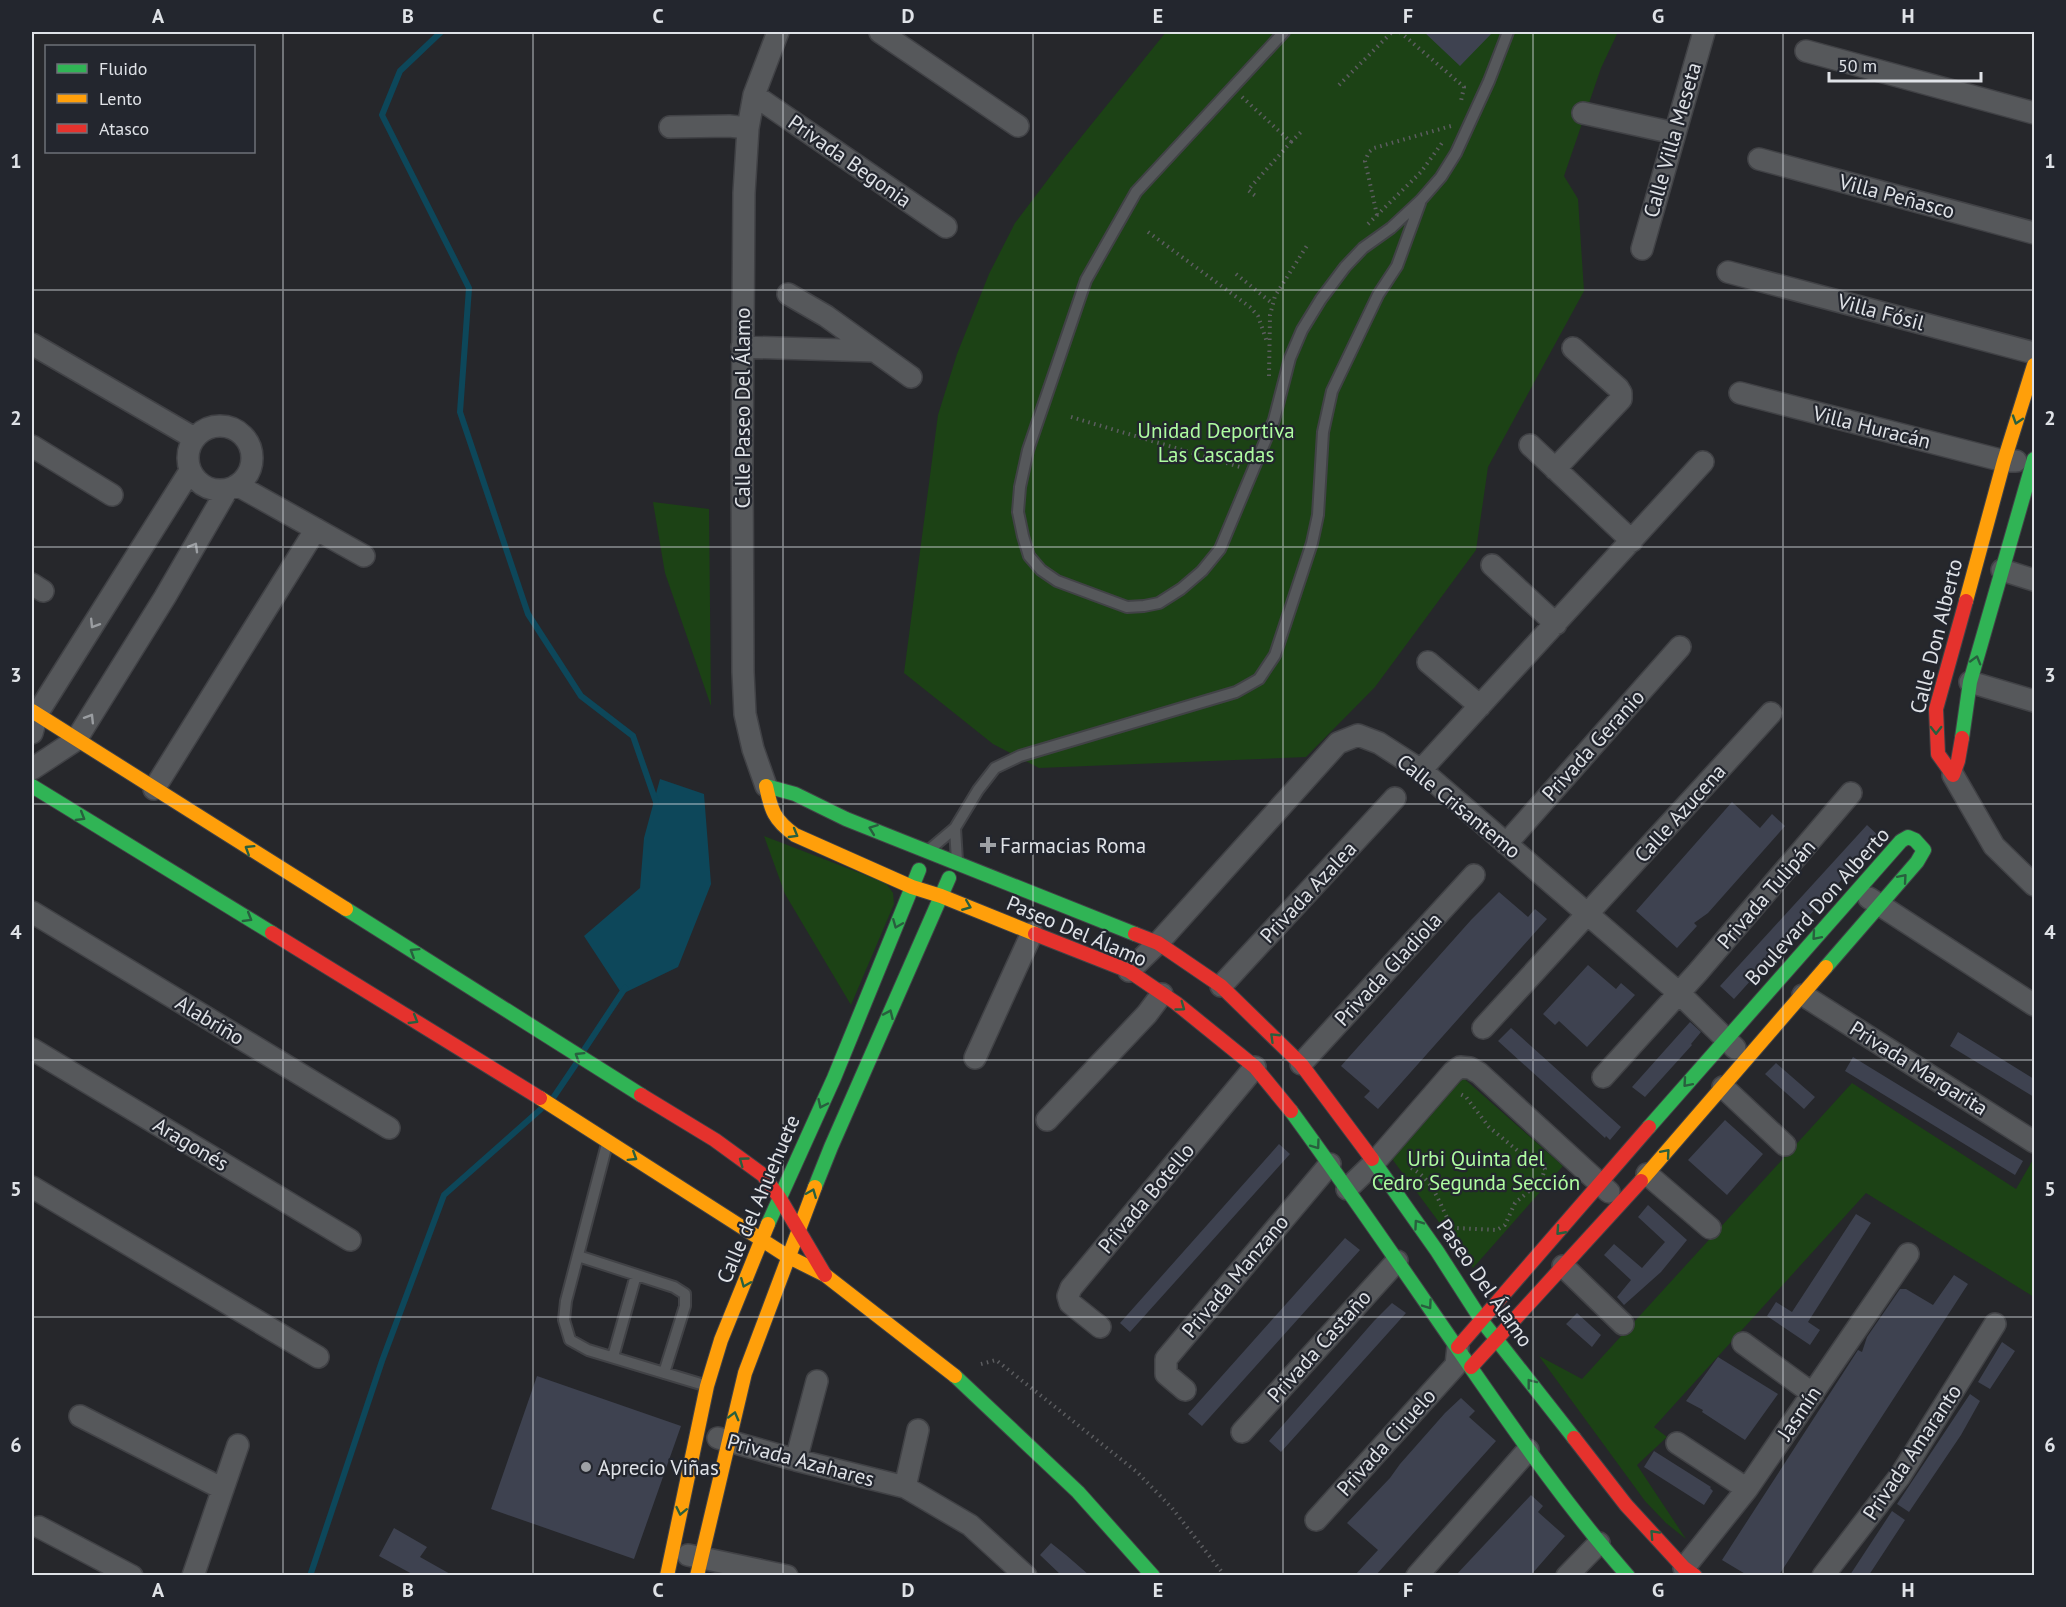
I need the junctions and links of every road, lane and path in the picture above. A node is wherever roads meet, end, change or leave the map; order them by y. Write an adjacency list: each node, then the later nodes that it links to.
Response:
1 (778, 32): 11 (street, Calle Paseo Del Álamo)
2 (880, 32): 16 (street)
3 (1284, 32): 10 (lane)
4 (1392, 32): 9 (path)
5 (1400, 32): 12 (path)
6 (1508, 32): 25 (lane)
7 (1704, 32): 21 (street, Calle Villa Meseta)
8 (1806, 51): 14 (street)
9 (1339, 85)
10 (1232, 88): 22 (path); 60 (lane)
11 (754, 95): 19 (street, Calle Paseo Del Álamo); 27 (street, Privada Begonia)
12 (1460, 107)
13 (1583, 113): 21 (street)
14 (2034, 113)
15 (1455, 117): 17 (path)
16 (1018, 126)
17 (1451, 126): 26 (path); 26 (path)
18 (670, 127): 19 (street)
19 (748, 128): 39 (street, Calle Paseo Del Álamo)
20 (1303, 130): 22 (path)
21 (1674, 133): 32 (street, Calle Villa Meseta)
22 (1292, 142): 24 (path)
23 (1760, 159): 30 (street, Villa Peñasco)
24 (1258, 198)
25 (1421, 200): 60 (lane); 86 (lane)
26 (1377, 216): 28 (path)
27 (946, 227)
28 (1362, 230)
29 (1148, 232): 38 (path)
30 (2034, 233)
31 (1308, 244): 36 (path)
32 (1642, 249)
33 (1728, 272): 42 (street, Villa Fósil)
34 (1236, 274): 36 (path)
35 (788, 294): 41 (street)
36 (1273, 304): 38 (path)
37 (32, 344): 50 (street)
38 (1268, 346): 46 (path)
39 (742, 347): 41 (street); 82 (street, Calle Paseo Del Álamo)
40 (1573, 348): 58 (street)
41 (875, 351): 45 (street)
42 (2034, 352)
43 (2034, 364): 54 (street, Calle Don Alberto, one-way to 54)
44 (1274, 376): 47 (path)
45 (911, 377)
46 (1269, 378)
47 (1269, 386)
48 (1740, 393): 54 (street, Villa Huracán)
49 (1071, 417): 57 (path)
50 (194, 438): 59 (street); 61 (street)
51 (1530, 445): 58 (street)
52 (32, 446): 62 (street)
53 (1242, 456): 57 (path)
54 (2004, 460): 55 (street, Villa Huracán); 80 (street, Calle Don Alberto, one-way to 80)
55 (2034, 461): 67 (street, Calle Don Alberto)
56 (1703, 462): 64 (street)
57 (1238, 467): 60 (path)
58 (1555, 469): 64 (street)
59 (190, 471): 61 (street); 76 (street, one-way to 76)
60 (1253, 471)
61 (232, 488): 63 (street); 77 (street, one-way to 61)
62 (112, 495)
63 (316, 529): 65 (street); 83 (street)
64 (1632, 541): 69 (street)
65 (364, 556)
66 (1492, 565): 69 (street)
67 (2002, 570): 68 (street); 72 (street, Calle Don Alberto, one-way to 67)
68 (2034, 580)
69 (1556, 624): 74 (street)
70 (1680, 647): 87 (street, Privada Geranio)
71 (1428, 662): 74 (street)
72 (1970, 682): 73 (street); 80 (street, Calle Don Alberto)
73 (2034, 701)
74 (1480, 706): 79 (street)
75 (1771, 713): 97 (street, Calle Azucena)
76 (33, 719): 77 (street)
77 (76, 740): 78 (street); 83 (street)
78 (32, 769)
79 (1421, 771): 87 (street, Calle Crisantemo); 99 (street, Calle Crisantemo)
80 (1953, 775): 91 (street)
81 (32, 786): 118 (street, one-way to 118)
82 (766, 786): 88 (street, one-way to 82); 92 (street, Calle Paseo Del Álamo, one-way to 92)
83 (154, 789): 128 (street, one-way to 83)
84 (1851, 793): 102 (street, Privada Tulipán)
85 (1395, 798): 101 (street, Privada Azalea)
86 (955, 828): 88 (lane); 89 (lane)
87 (1506, 843): 97 (street, Calle Crisantemo)
88 (927, 851): 89 (street, Paseo Del Álamo); 92 (street, Calle del Ahuehuete)
89 (957, 862): 94 (street); 99 (street, Paseo Del Álamo)
90 (1474, 875): 111 (street, Privada Gladiola)
91 (2034, 885)
92 (912, 887): 94 (street, Paseo Del Álamo); 128 (street, Calle del Ahuehuete, one-way to 128)
93 (1857, 889): 95 (street); 95 (street, Boulevard Don Alberto, one-way to 93); 107 (street, Boulevard Don Alberto, one-way to 107)
94 (941, 896): 98 (street, Paseo Del Álamo, one-way to 98); 131 (street, one-way to 94)
95 (1878, 905): 104 (street, Boulevard Don Alberto); 105 (street)
96 (32, 912): 117 (street, Alabriño)
97 (1588, 914): 102 (street, Calle Crisantemo); 106 (street, Calle Azucena)
98 (1032, 933): 100 (street, Paseo Del Álamo); 109 (street)
99 (1158, 943): 100 (street, Calle Crisantemo); 101 (street, Paseo Del Álamo)
100 (1129, 971): 103 (street, Paseo Del Álamo)
101 (1221, 986): 111 (street, Paseo Del Álamo, one-way to 101)
102 (1679, 993): 107 (street, Calle Crisantemo); 113 (street, Privada Tulipán)
103 (1162, 994): 112 (street, Paseo Del Álamo, one-way to 112); 116 (street)
104 (1803, 995): 110 (street, Boulevard Don Alberto); 119 (street, Privada Margarita)
105 (2034, 1005)
106 (1483, 1028)
107 (1726, 1039): 110 (street, Calle Crisantemo); 125 (street, Boulevard Don Alberto, one-way to 125)
108 (32, 1049): 133 (street, Aragonés)
109 (975, 1058)
110 (1746, 1059): 114 (street, Boulevard Don Alberto)
111 (1301, 1064): 122 (street, Paseo Del Álamo)
112 (1256, 1066): 123 (street, Paseo Del Álamo, one-way to 123); 144 (street, Privada Botello)
113 (1603, 1077)
114 (1723, 1087): 120 (street); 124 (street, Boulevard Don Alberto, one-way to 114)
115 (1455, 1092): 121 (path)
116 (1047, 1120)
117 (389, 1128)
118 (607, 1141): 132 (street, one-way to 132); 135 (lane)
119 (2034, 1142)
120 (1785, 1145)
121 (1405, 1162)
122 (1374, 1163): 125 (street); 127 (street); 141 (street, Paseo Del Álamo, one-way to 122)
123 (1330, 1164): 127 (street, Paseo Del Álamo); 154 (street, Privada Manzano)
124 (1647, 1174): 129 (street, Boulevard Don Alberto); 130 (street)
125 (1601, 1184): 129 (street); 141 (street, Boulevard Don Alberto, one-way to 141)
126 (32, 1187): 147 (street)
127 (1347, 1190): 137 (street, Paseo Del Álamo)
128 (779, 1197): 131 (street); 132 (street, Calle del Ahuehuete)
129 (1620, 1203): 138 (street, Boulevard Don Alberto)
130 (1710, 1228)
131 (797, 1229): 136 (street); 140 (street)
132 (763, 1239): 136 (street); 153 (street, Calle del Ahuehuete, one-way to 153)
133 (350, 1240)
134 (1908, 1254): 155 (street, Jasmín)
135 (578, 1256): 139 (lane); 148 (lane)
136 (787, 1256): 140 (street); 160 (street, one-way to 136)
137 (1397, 1261): 149 (street, Paseo Del Álamo, one-way to 149); 159 (street, Privada Castaño)
138 (1563, 1266): 142 (street); 145 (street, Boulevard Don Alberto)
139 (636, 1275): 148 (lane); 150 (lane)
140 (825, 1275): 152 (street)
141 (1482, 1321): 145 (street, Paseo Del Álamo); 149 (street, Boulevard Don Alberto)
142 (1623, 1324)
143 (1995, 1324): 184 (street, Privada Amaranto)
144 (1100, 1327)
145 (1497, 1340): 149 (street, Boulevard Don Alberto); 173 (street, Paseo Del Álamo, one-way to 145)
146 (1743, 1343): 155 (street)
147 (318, 1357)
148 (613, 1358): 150 (lane)
149 (1462, 1360): 163 (street, Paseo Del Álamo); 168 (street, Privada Ciruelo)
150 (664, 1373): 153 (lane)
151 (816, 1381): 164 (street)
152 (964, 1383): 179 (street); 180 (path)
153 (707, 1386): 158 (street, Calle del Ahuehuete)
154 (1185, 1390)
155 (1813, 1394): 167 (street, Jasmín)
156 (80, 1416): 166 (street)
157 (918, 1430): 165 (street, Privada Azahares)
158 (697, 1431): 160 (street, Privada Azahares); 171 (street, Calle del Ahuehuete, one-way to 171)
159 (1242, 1432)
160 (727, 1441): 164 (street, Privada Azahares); 172 (street)
161 (1677, 1443): 167 (street)
162 (238, 1445): 166 (street)
163 (1528, 1450): 170 (street, Paseo Del Álamo); 181 (street)
164 (796, 1460): 165 (street, Privada Azahares)
165 (905, 1487): 178 (street, Privada Azahares)
166 (223, 1489): 176 (street)
167 (1747, 1489): 173 (street, Jasmín)
168 (1316, 1520)
169 (39, 1527): 175 (street)
170 (1599, 1543): 182 (street); 183 (street, Paseo Del Álamo)
171 (672, 1552): 172 (street); 177 (street, Calle del Ahuehuete)
172 (699, 1567): 174 (street)
173 (1690, 1572)
174 (780, 1574)
175 (132, 1575)
176 (193, 1575)
177 (667, 1575)
178 (1026, 1575)
179 (1153, 1575)
180 (1225, 1575)
181 (1416, 1575)
182 (1567, 1575)
183 (1628, 1575)
184 (1823, 1575)

